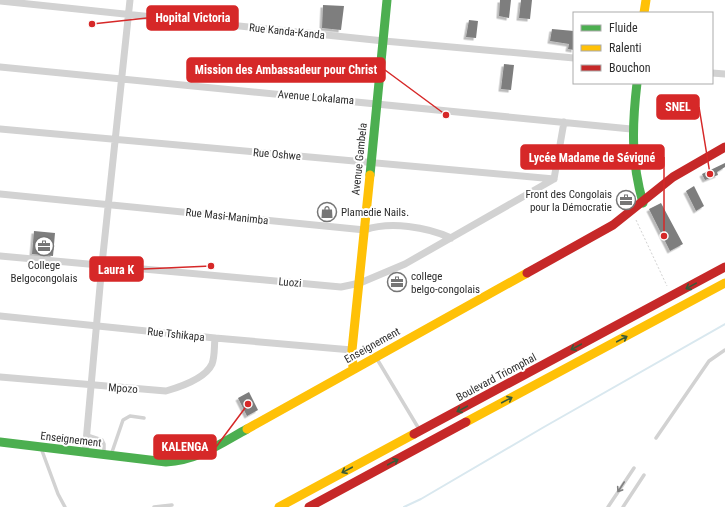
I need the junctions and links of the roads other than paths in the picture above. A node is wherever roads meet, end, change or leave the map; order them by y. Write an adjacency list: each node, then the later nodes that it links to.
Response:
1 (130, 0): 6 (street)
2 (387, 0): 7 (main road, Avenue Gambela)
3 (644, 0): 5 (main road)
4 (0, 1): 6 (street, Rue Kanda-Kanda)
5 (644, 12)
6 (129, 15): 7 (street, Rue Kanda-Kanda); 12 (street)
7 (384, 41): 8 (street, Rue Kanda-Kanda); 14 (main road, Avenue Gambela)
8 (573, 58)
9 (0, 67): 12 (street, Avenue Lokalama)
10 (713, 73): 11 (street)
11 (725, 74)
12 (121, 79): 14 (street, Avenue Lokalama); 18 (street)
13 (637, 84): 17 (main road)
14 (377, 103): 15 (street, Avenue Lokalama); 20 (main road, Avenue Gambela)
15 (564, 122): 17 (street, Avenue Lokalama); 21 (street)
16 (0, 129): 18 (street, Rue Oshwe)
17 (631, 129): 23 (main road)
18 (116, 139): 20 (street, Rue Oshwe); 24 (street)
19 (725, 147): 23 (main road, Enseignement)
20 (370, 163): 21 (street, Rue Oshwe); 25 (main road, Avenue Gambela)
21 (554, 179): 26 (street, Luozi)
22 (0, 194): 24 (street, Rue Masi-Manimba)
23 (643, 203): 37 (main road, Enseignement)
24 (110, 204): 25 (street, Rue Masi-Manimba); 28 (street)
25 (364, 230): 26 (street, Rue Masi-Manimba); 30 (main road, Avenue Gambela)
26 (451, 238): 30 (street, Luozi)
27 (0, 256): 28 (street, Luozi)
28 (102, 264): 30 (street, Luozi); 33 (street)
29 (725, 267): 42 (main road, Boulevard Triomphal, one-way to 42)
30 (360, 283): 35 (main road, Avenue Gambela)
31 (725, 283): 46 (main road, one-way to 31)
32 (0, 316): 33 (street, Rue Tshikapa)
33 (97, 326): 34 (street, Rue Tshikapa); 40 (street)
34 (214, 338): 35 (street, Rue Tshikapa); 40 (street, Mpozo)
35 (352, 350): 38 (main road, Avenue Gambela)
36 (725, 350): 44 (lane)
37 (375, 357): 38 (main road, Enseignement); 42 (lane)
38 (353, 369): 49 (main road, Enseignement)
39 (0, 377): 40 (street, Mpozo)
40 (91, 386): 43 (street)
41 (144, 418): 49 (lane)
42 (420, 431): 46 (lane); 55 (main road, Boulevard Triomphal, one-way to 55)
43 (87, 435): 48 (street); 49 (lane)
44 (656, 438)
45 (0, 442): 47 (main road, Enseignement)
46 (428, 443): 56 (main road, one-way to 46)
47 (41, 447): 48 (main road, Enseignement); 53 (lane)
48 (86, 453): 49 (main road, Enseignement)
49 (107, 455)
50 (634, 468): 57 (lane, one-way to 57)
51 (644, 475): 58 (lane)
52 (172, 505): 54 (lane)
53 (65, 507)
54 (154, 507)
55 (279, 507)
56 (309, 507)
57 (608, 507)
58 (623, 507)

